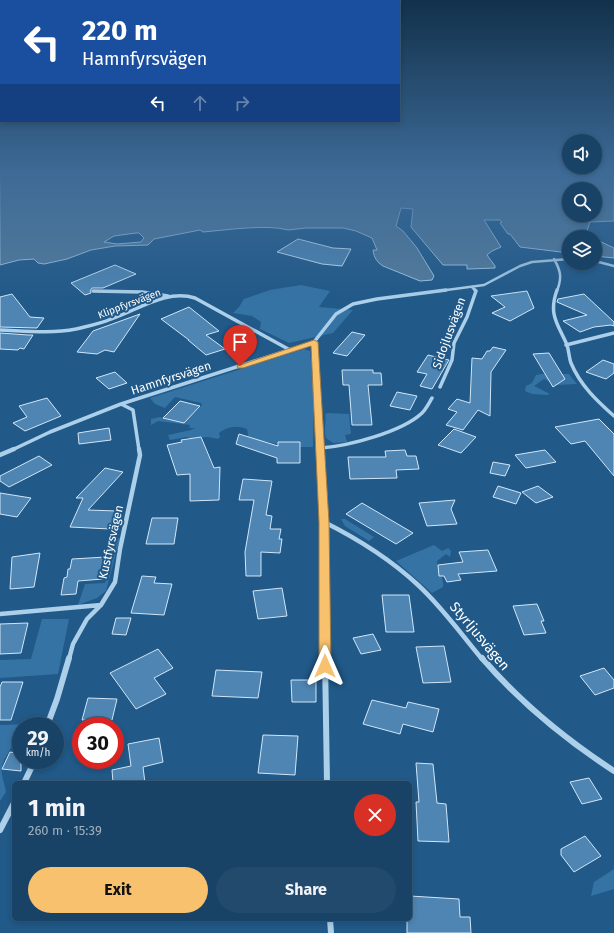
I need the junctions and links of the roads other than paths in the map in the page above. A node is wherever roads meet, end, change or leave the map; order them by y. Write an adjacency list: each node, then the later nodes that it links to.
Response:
1 (554, 259): 2 (street); 5 (street); 11 (street)
2 (562, 259)
3 (602, 263): 4 (street)
4 (614, 266)
5 (472, 287): 10 (street); 13 (street, Sidojlusvägen)
6 (92, 291): 7 (street, Klippfyrsvägen)
7 (169, 296): 8 (street, Klippfyrsvägen); 12 (street, Klippfyrsvägen)
8 (0, 330)
9 (614, 333): 11 (street)
10 (314, 342): 12 (street, Hamnfyrsvägen); 17 (street)
11 (566, 345): 16 (street)
12 (290, 350): 15 (street, Hamnfyrsvägen)
13 (440, 387)
14 (432, 398): 17 (street)
15 (121, 404): 18 (street, Hamnfyrsvägen); 20 (street, Kustfyrsvägen)
16 (614, 416)
17 (321, 448): 19 (street)
18 (0, 455)
19 (324, 522): 24 (street, Styrljusvägen); 26 (street)
20 (101, 606): 21 (street); 22 (street, Kustfyrsvägen)
21 (0, 614)
22 (50, 717)
23 (30, 769): 25 (street)
24 (614, 771)
25 (25, 781)
26 (327, 781)
27 (12, 807): 28 (street)
28 (0, 830)
29 (330, 921): 30 (street)
30 (331, 933)

